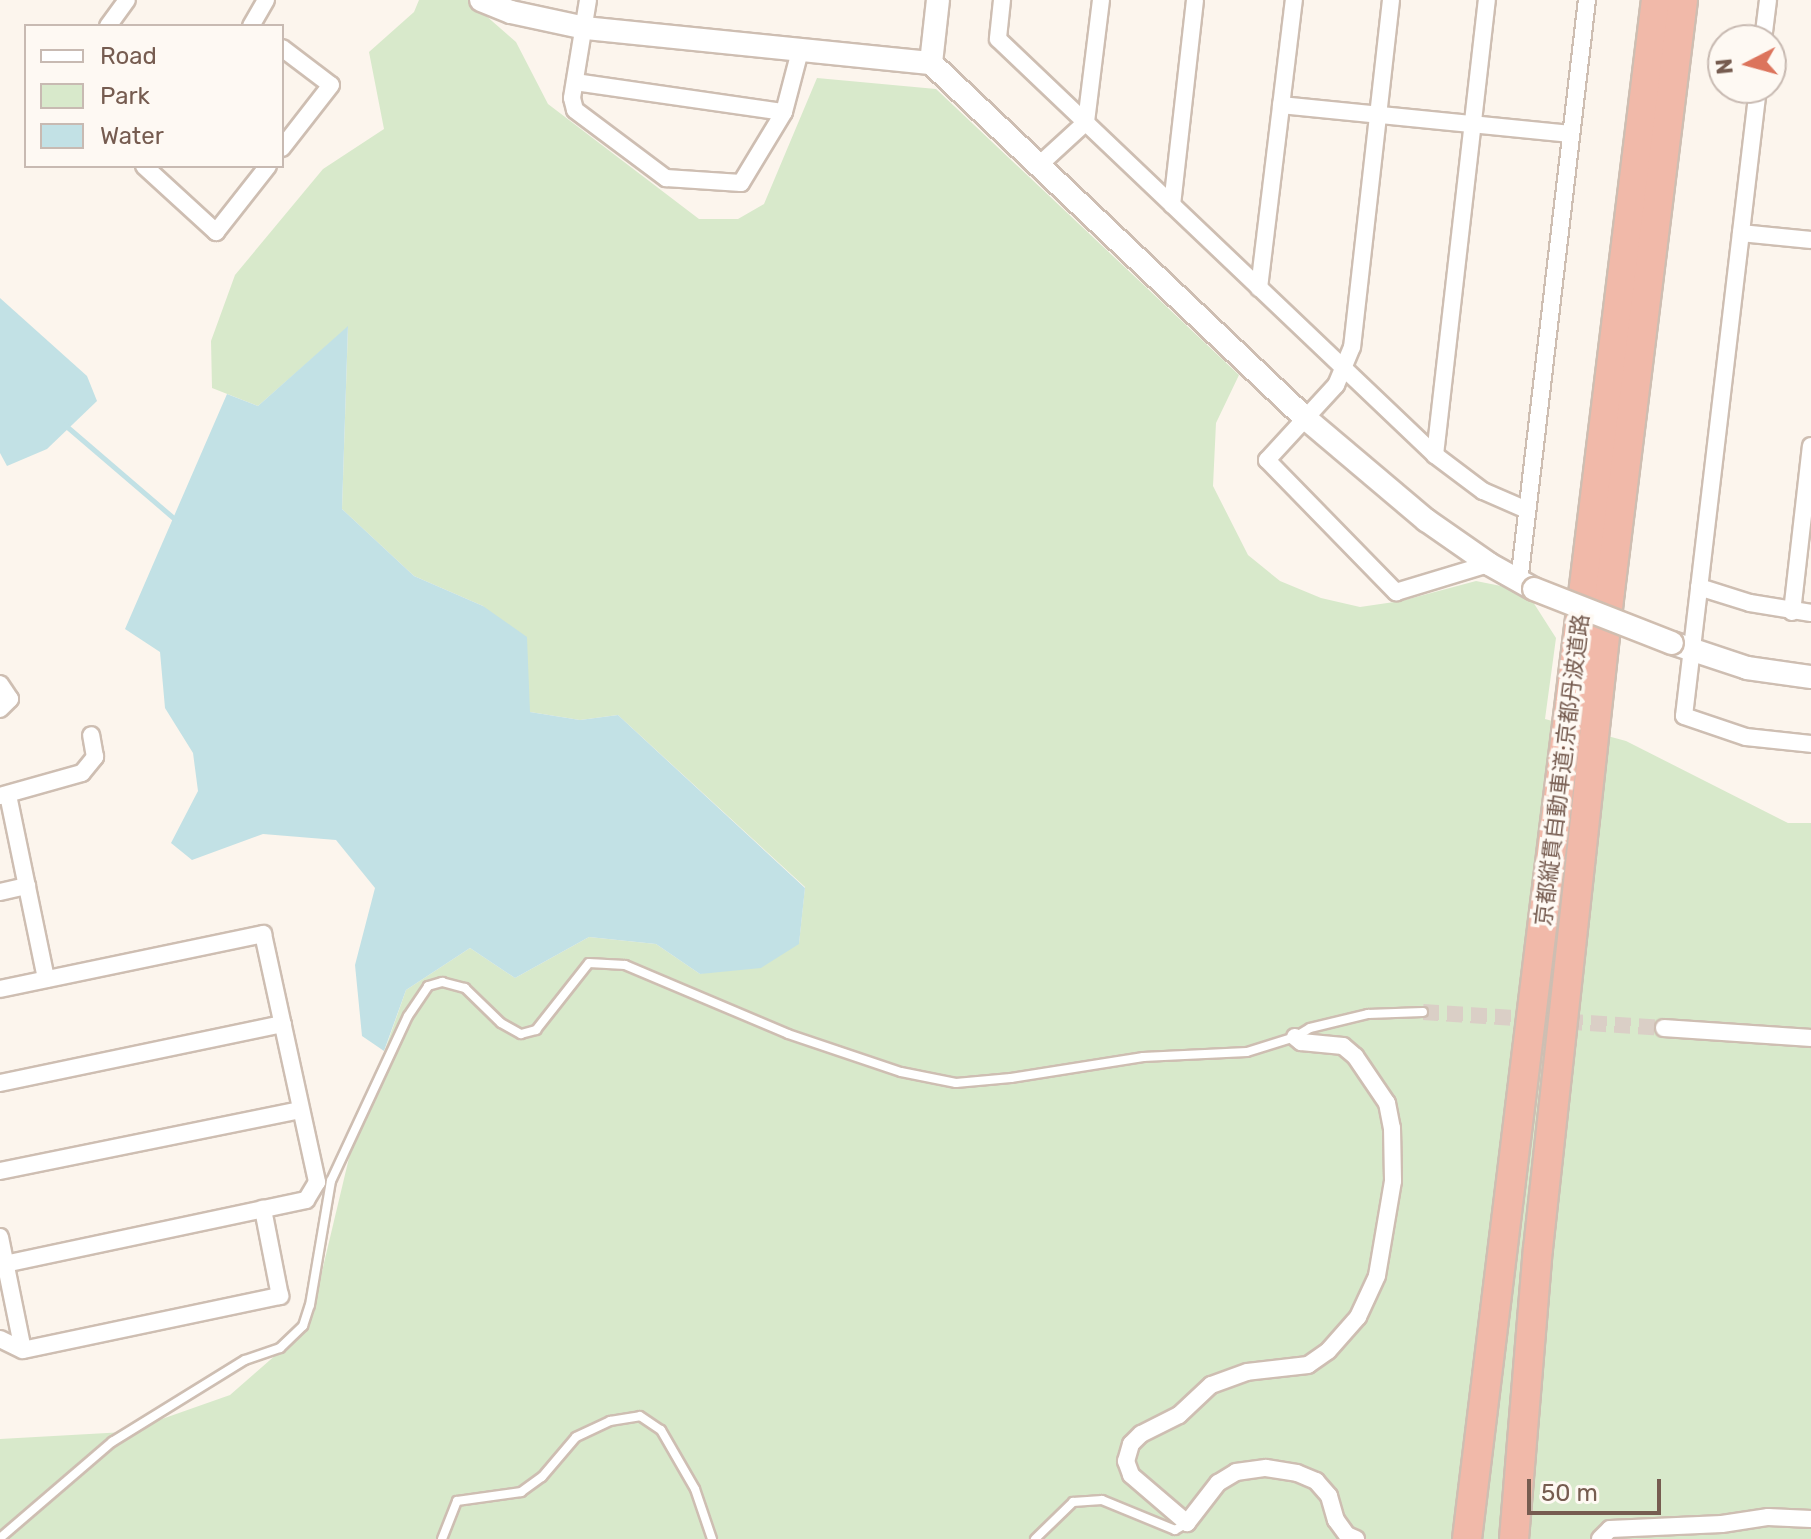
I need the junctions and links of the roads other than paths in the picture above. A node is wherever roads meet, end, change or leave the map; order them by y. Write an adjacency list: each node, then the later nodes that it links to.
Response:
1 (127, 0): 16 (street)
2 (266, 0): 17 (street)
3 (481, 0): 19 (street)
4 (588, 0): 19 (street)
5 (938, 0): 22 (street)
6 (1002, 0): 28 (street)
7 (1101, 0): 28 (street)
8 (1195, 0): 35 (street)
9 (1294, 0): 25 (street)
10 (1391, 0): 27 (street)
11 (1487, 0): 29 (street)
12 (1587, 0): 30 (street)
13 (1656, 0): 80 (highway, 京都縦貫自動車道;京都丹波道路)
14 (1683, 0): 81 (highway, 京都縦貫自動車道;京都丹波道路)
15 (1768, 0): 18 (street)
16 (109, 24)
17 (253, 24)
18 (1765, 24)
19 (585, 28): 21 (street); 23 (street)
20 (284, 50): 31 (street)
21 (800, 51): 22 (street); 26 (street)
22 (931, 63): 32 (street)
23 (575, 82): 26 (street); 26 (street)
24 (1756, 104): 36 (street)
25 (1281, 105): 27 (street); 38 (street)
26 (784, 112)
27 (1378, 115): 29 (street); 39 (street)
28 (1086, 122): 32 (street); 35 (street)
29 (1473, 124): 30 (street); 42 (street)
30 (1571, 134): 43 (street)
31 (284, 145)
32 (1038, 166): 40 (street)
33 (147, 168): 34 (street)
34 (266, 168)
35 (1172, 205): 38 (street)
36 (1741, 233): 37 (street); 46 (street)
37 (1811, 240)
38 (1259, 288): 39 (street)
39 (1344, 368): 40 (street); 42 (street)
40 (1304, 417): 44 (street); 44 (street)
41 (1811, 446): 47 (street)
42 (1435, 455): 43 (street)
43 (1527, 510): 45 (street)
44 (1489, 564): 45 (street)
45 (1527, 585): 49 (street, bridge)
46 (1699, 587): 47 (street); 49 (street)
47 (1792, 612): 48 (street)
48 (1811, 613)
49 (1682, 647): 50 (street); 54 (street)
50 (1811, 677)
51 (0, 684): 52 (street)
52 (0, 709)
53 (91, 735): 55 (street)
54 (1811, 744)
55 (4, 796): 56 (street)
56 (27, 886): 57 (street); 58 (street)
57 (0, 892)
58 (46, 979): 59 (street); 61 (street)
59 (0, 989)
60 (1423, 1012): 63 (lane)
61 (283, 1024): 65 (street); 66 (street)
62 (1664, 1028): 64 (street)
63 (1295, 1037): 74 (street); 75 (lane)
64 (1811, 1038)
65 (0, 1083)
66 (301, 1110): 67 (street); 68 (street)
67 (0, 1171)
68 (263, 1209): 70 (street); 72 (street)
69 (0, 1237): 70 (street)
70 (6, 1264): 72 (street)
71 (0, 1339): 72 (street)
72 (23, 1350)
73 (1811, 1519): 82 (street)
74 (1187, 1523): 78 (lane); 79 (street)
75 (0, 1538)
76 (442, 1539): 77 (lane)
77 (712, 1539)
78 (1035, 1539)
79 (1356, 1539)
80 (1467, 1539)
81 (1514, 1539)
82 (1600, 1539)

